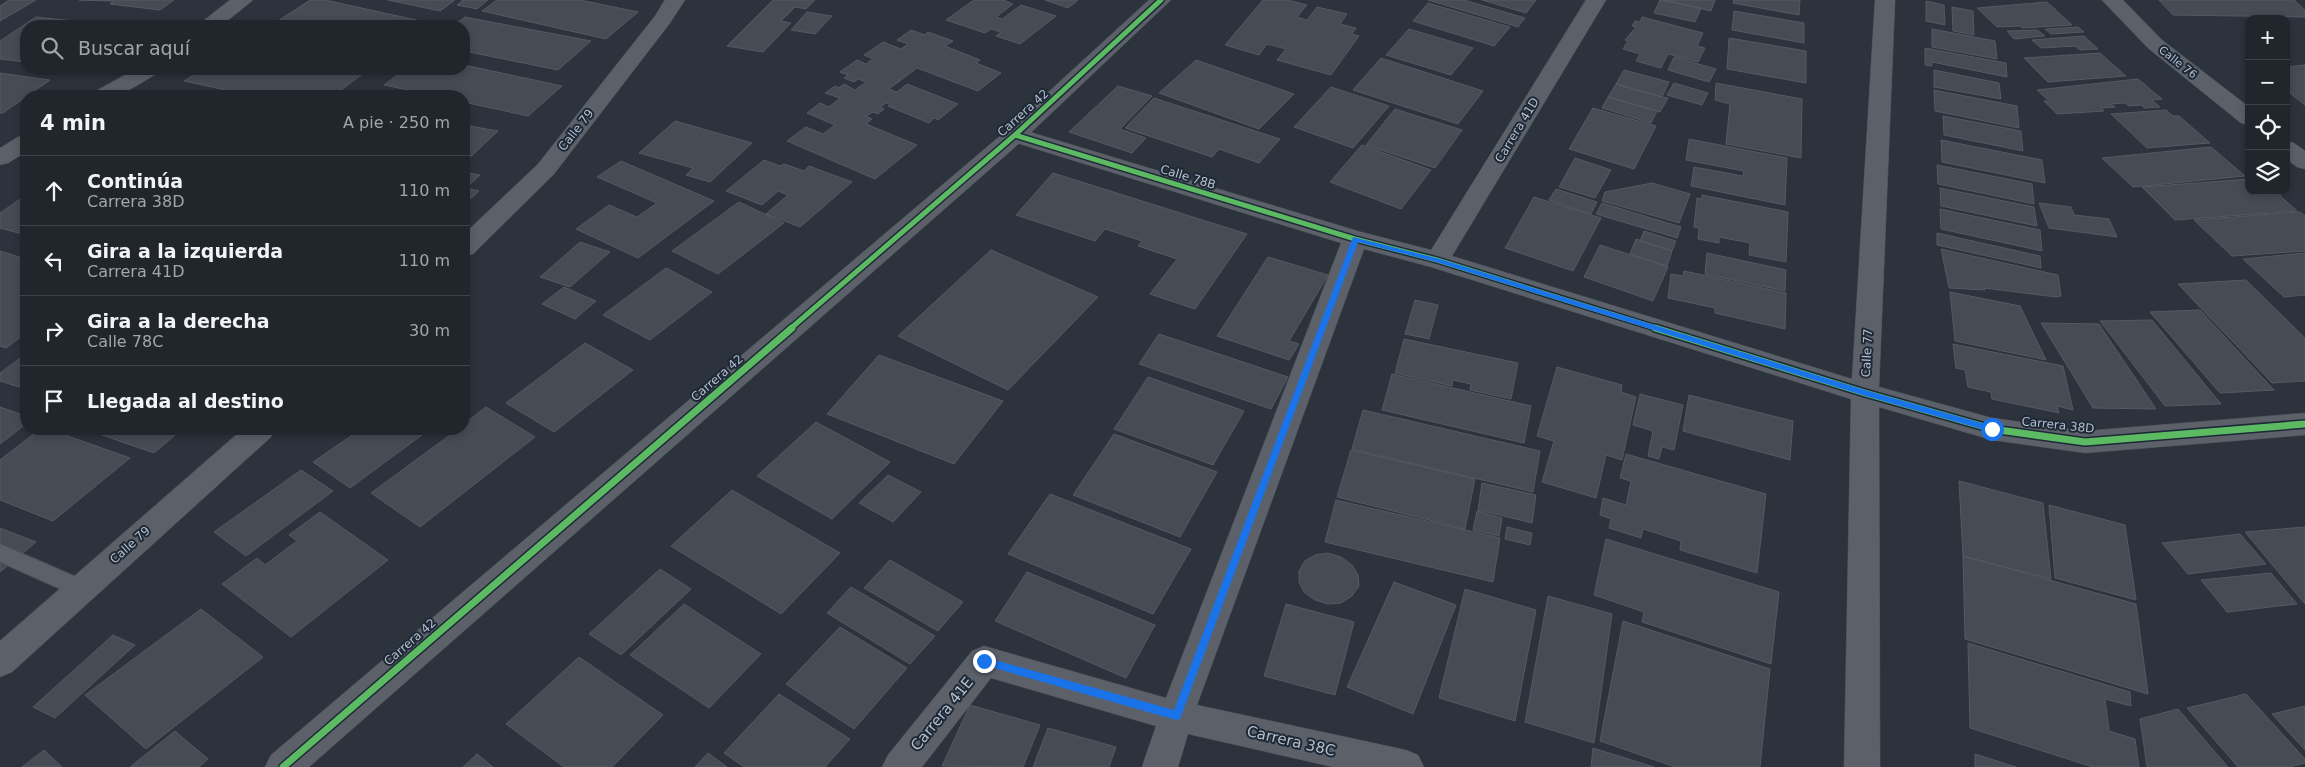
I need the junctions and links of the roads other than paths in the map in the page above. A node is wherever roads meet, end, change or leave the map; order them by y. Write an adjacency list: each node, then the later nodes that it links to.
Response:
1 (243, 0): 7 (street)
2 (675, 0): 17 (street, Calle 79)
3 (1161, 0): 11 (street, Carrera 42)
4 (1596, 0): 18 (street, Carrera 41D)
5 (1885, 0): 19 (street, Calle 77)
6 (2112, 0): 10 (street, Calle 76)
7 (218, 20)
8 (140, 75): 9 (street)
9 (114, 90)
10 (2245, 115)
11 (1015, 136): 16 (street, Calle 78B); 27 (street, Carrera 42)
12 (20, 146): 14 (street)
13 (2289, 150): 15 (street)
14 (0, 158)
15 (2305, 162)
16 (1355, 239): 18 (street, Carrera 38D); 26 (street)
17 (470, 242)
18 (1438, 260): 19 (street, Carrera 38D)
19 (1865, 393): 20 (street, Carrera 38D); 31 (street, Calle 77)
20 (2305, 424)
21 (254, 435): 23 (street, Calle 79)
22 (0, 553): 23 (lane)
23 (82, 589): 25 (street, Calle 79)
24 (984, 661): 26 (street, Carrera 38C); 28 (street, Carrera 41E)
25 (0, 662)
26 (1176, 716): 29 (street); 30 (street, Carrera 38C)
27 (283, 767)
28 (900, 767)
29 (1160, 767)
30 (1406, 767)
31 (1862, 767)

